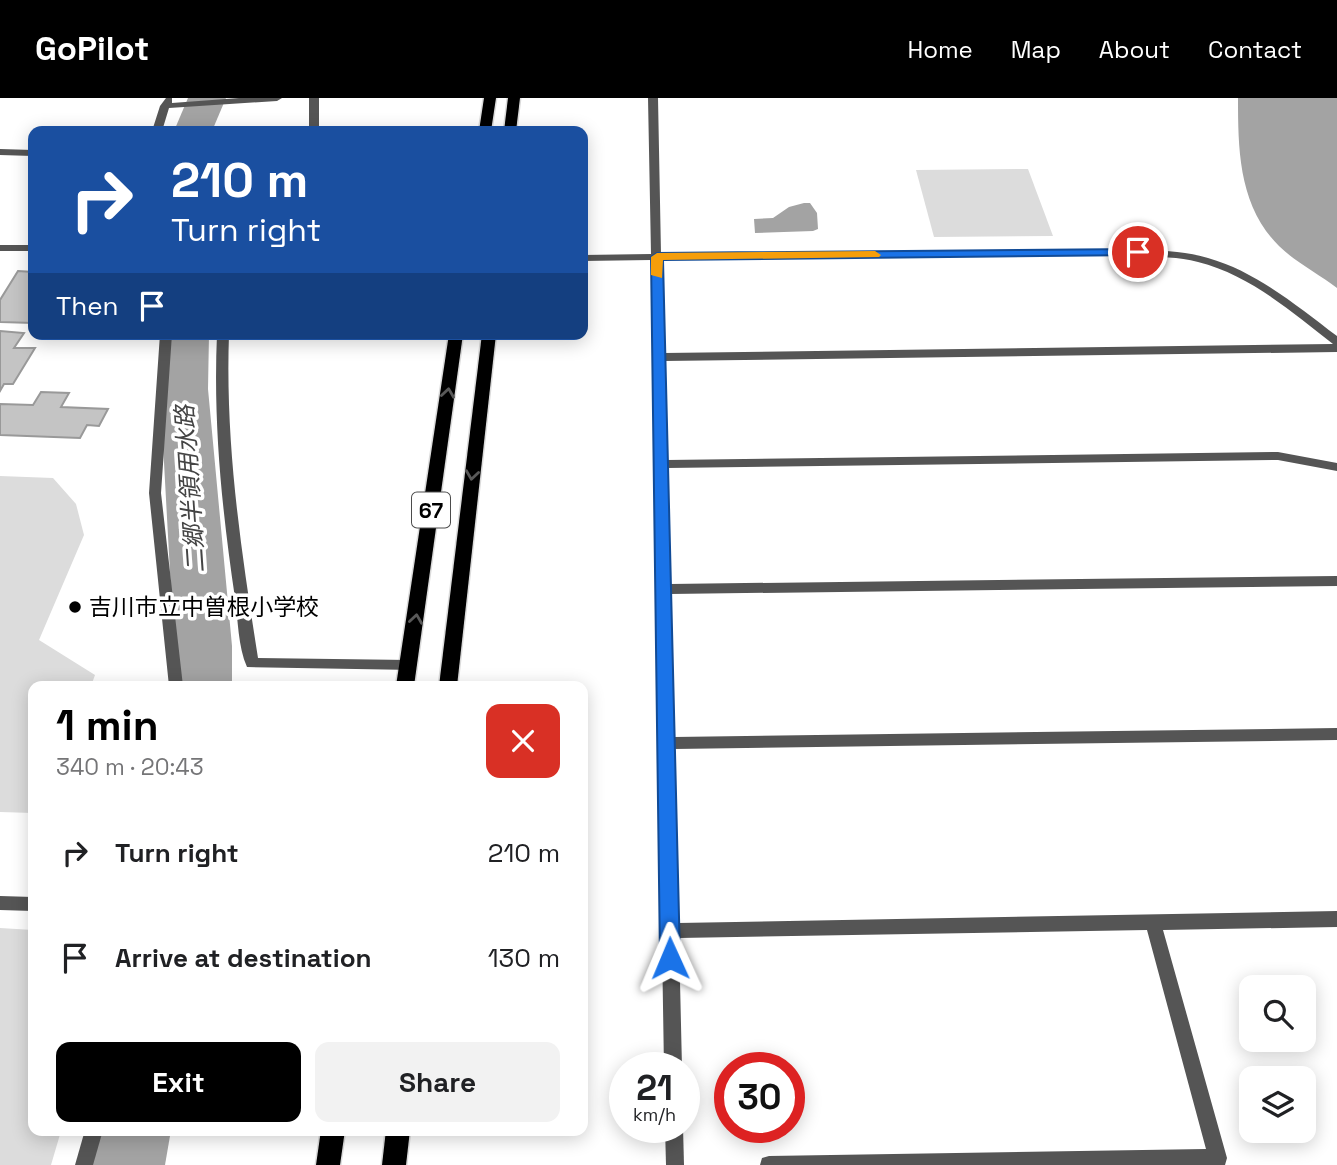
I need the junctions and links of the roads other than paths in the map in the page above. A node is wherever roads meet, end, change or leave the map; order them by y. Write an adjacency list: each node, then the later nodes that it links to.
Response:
1 (277, 98): 6 (street)
2 (314, 98): 8 (street)
3 (489, 98): 9 (main road)
4 (514, 98): 10 (main road)
5 (653, 98): 15 (street)
6 (167, 102): 7 (street)
7 (160, 126)
8 (314, 126)
9 (486, 126)
10 (511, 126)
11 (0, 152): 12 (street)
12 (28, 153)
13 (0, 248): 14 (street)
14 (28, 248)
15 (657, 257): 16 (street); 21 (street); 23 (street)
16 (588, 258)
17 (166, 340): 29 (street)
18 (223, 340): 28 (street)
19 (455, 340): 28 (main road, 67, one-way to 19)
20 (487, 340): 31 (main road, 67, one-way to 31)
21 (1337, 342)
22 (1337, 348): 23 (street)
23 (658, 357): 24 (street)
24 (659, 464): 25 (street); 27 (street)
25 (1337, 467)
26 (1337, 581): 27 (street)
27 (665, 589): 33 (street)
28 (409, 667): 30 (main road, 67)
29 (175, 681)
30 (406, 681)
31 (449, 681)
32 (1337, 734): 33 (street)
33 (666, 743): 38 (street)
34 (0, 903): 35 (street)
35 (28, 904)
36 (1337, 919): 37 (street)
37 (1153, 922): 38 (street); 44 (street)
38 (669, 931): 39 (street)
39 (673, 1052)
40 (92, 1136): 45 (street)
41 (332, 1136): 46 (main road)
42 (397, 1136): 47 (main road)
43 (674, 1143): 48 (street)
44 (890, 1164): 49 (street)
45 (84, 1165)
46 (328, 1165)
47 (394, 1165)
48 (675, 1165)
49 (769, 1165)

